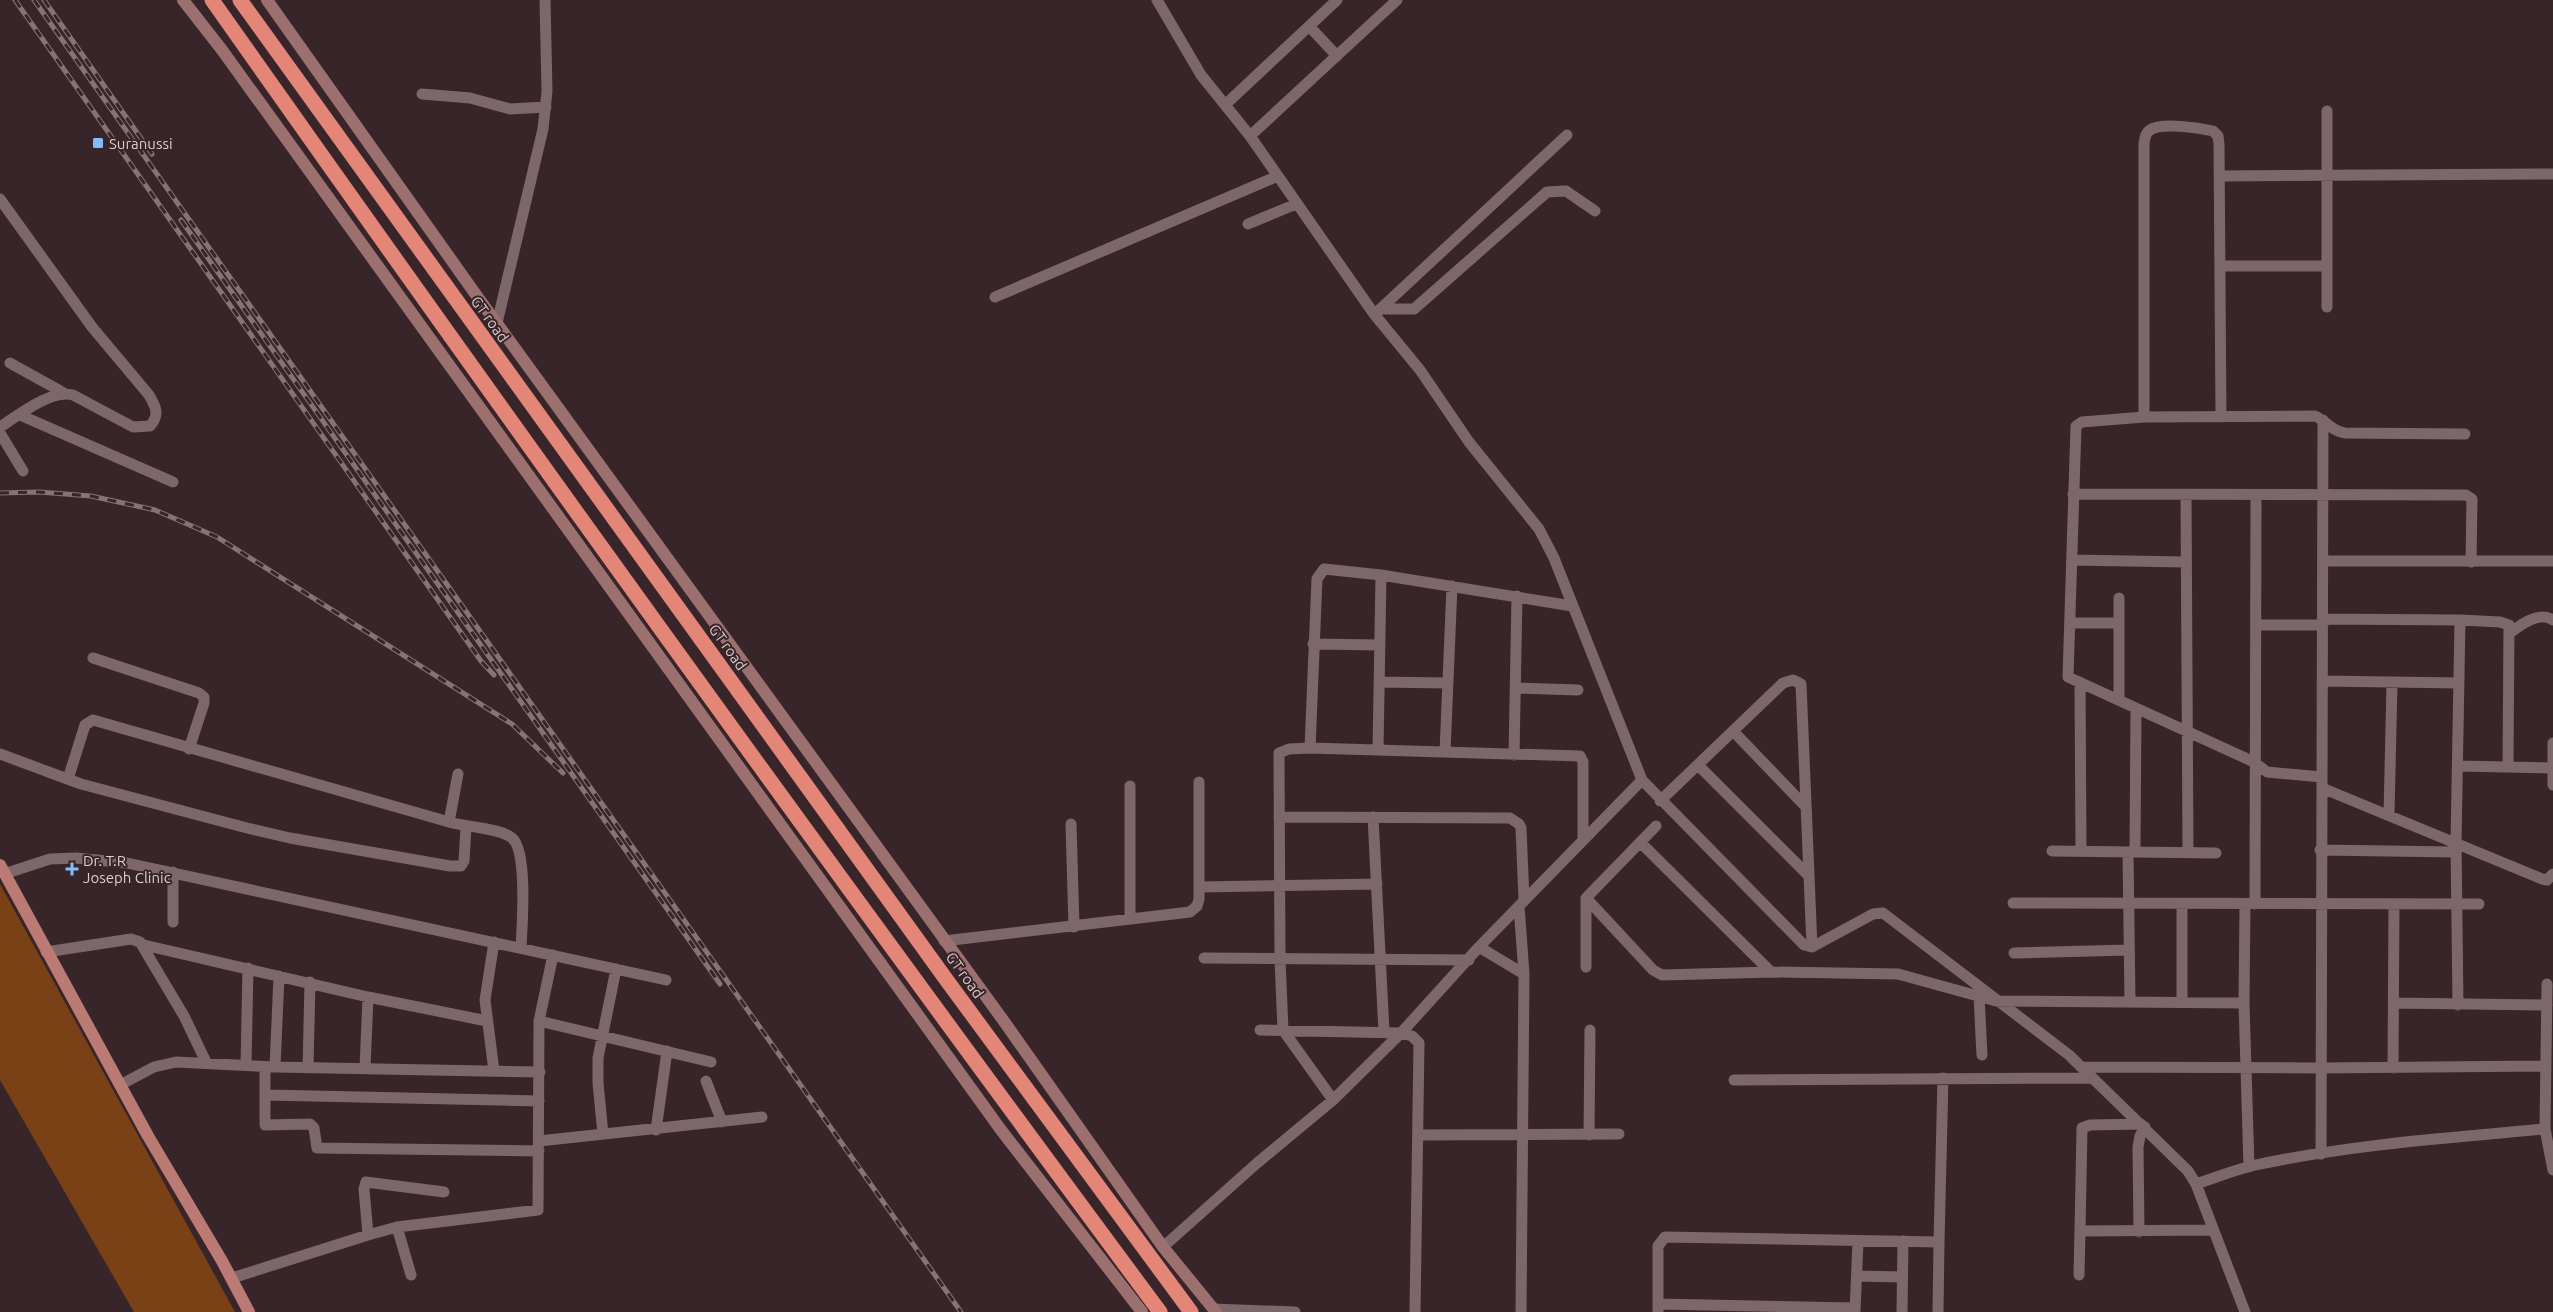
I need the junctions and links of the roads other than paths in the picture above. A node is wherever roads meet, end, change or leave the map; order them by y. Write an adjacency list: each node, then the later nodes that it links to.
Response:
1 (183, 0): 234 (main road)
2 (212, 0): 235 (highway)
3 (240, 0): 236 (highway, GT road)
4 (267, 0): 30 (main road)
5 (545, 0): 13 (street)
6 (1157, 0): 12 (street)
7 (1337, 0): 9 (street)
8 (1397, 0): 10 (street)
9 (1309, 26): 10 (street); 12 (street)
10 (1337, 56): 16 (street)
11 (422, 94): 13 (street)
12 (1226, 104): 16 (street)
13 (546, 108): 30 (street)
14 (2327, 111): 18 (street)
15 (1567, 135): 29 (street)
16 (1250, 136): 19 (street)
17 (2553, 174): 18 (street)
18 (2327, 175): 20 (street); 26 (street)
19 (1278, 176): 22 (street); 27 (street)
20 (2219, 176): 25 (street); 34 (street)
21 (0, 199): 32 (street)
22 (1296, 204): 24 (street); 29 (street)
23 (1595, 211): 29 (street)
24 (1248, 224)
25 (2220, 266): 26 (street); 35 (street)
26 (2327, 266): 28 (street)
27 (995, 297)
28 (2327, 307)
29 (1377, 312): 55 (street)
30 (497, 323): 136 (main road)
31 (10, 363): 32 (street)
32 (64, 393): 33 (street)
33 (20, 415): 37 (street); 41 (street)
34 (2144, 417): 35 (street); 42 (street)
35 (2221, 417): 36 (street)
36 (2323, 420): 39 (street); 43 (street)
37 (0, 427)
38 (0, 433): 40 (street)
39 (2465, 434)
40 (23, 471)
41 (173, 482)
42 (2074, 494): 44 (street); 46 (street)
43 (2323, 494): 45 (street); 47 (street); 50 (street)
44 (2186, 495): 45 (street); 49 (street)
45 (2256, 495): 61 (street)
46 (2073, 560): 49 (street); 59 (street)
47 (2323, 561): 50 (street); 58 (street)
48 (2553, 561): 50 (street)
49 (2185, 562): 76 (street)
50 (2471, 562)
51 (1381, 575): 52 (street); 63 (street); 64 (street)
52 (1452, 586): 53 (street); 69 (street)
53 (1517, 596): 55 (street); 72 (street)
54 (2119, 598): 60 (street)
55 (1572, 606): 92 (street)
56 (2460, 620): 58 (street); 62 (street); 71 (street)
57 (2553, 620): 62 (street)
58 (2323, 622): 61 (street); 66 (street)
59 (2071, 623): 60 (street); 68 (street)
60 (2119, 624): 74 (street)
61 (2257, 625): 85 (street)
62 (2510, 633): 88 (street)
63 (1313, 644): 64 (street); 79 (street)
64 (1380, 645): 67 (street)
65 (92, 658): 80 (street)
66 (2322, 681): 70 (street); 94 (street)
67 (1379, 682): 69 (street); 81 (street)
68 (2080, 682): 74 (street); 111 (street)
69 (1447, 683): 82 (street)
70 (2392, 683): 71 (street); 99 (street)
71 (2459, 683): 87 (street)
72 (1516, 688): 73 (street); 84 (street)
73 (1578, 690)
74 (2119, 699): 75 (street)
75 (2136, 708): 76 (street); 112 (street)
76 (2188, 730): 85 (street); 113 (street)
77 (1733, 731): 86 (street); 98 (street); 98 (street)
78 (2553, 743): 89 (street)
79 (1310, 748): 81 (street); 100 (street)
80 (189, 749): 91 (street); 102 (street)
81 (1378, 750): 82 (street)
82 (1445, 752): 84 (street)
83 (0, 754): 91 (street)
84 (1514, 755): 106 (street)
85 (2254, 762): 94 (street); 127 (street)
86 (1698, 765): 97 (street); 118 (street)
87 (2458, 766): 88 (street); 108 (street)
88 (2508, 767): 89 (street)
89 (2553, 768): 95 (street)
90 (458, 774): 102 (street)
91 (68, 779): 105 (street)
92 (1642, 780): 97 (street); 106 (street)
93 (1198, 782): 121 (street)
94 (2322, 783): 99 (street); 110 (street)
95 (2553, 784)
96 (1130, 786): 132 (street)
97 (1660, 801): 139 (street)
98 (1806, 806): 118 (street)
99 (2389, 815): 108 (street)
100 (1279, 817): 101 (street); 120 (street)
101 (1373, 817): 119 (street); 124 (street)
102 (449, 822): 105 (street)
103 (1071, 824): 134 (street)
104 (1656, 826): 107 (street)
105 (466, 827): 140 (street)
106 (1583, 840): 124 (street)
107 (1640, 842): 122 (street); 152 (street)
108 (2456, 848): 110 (street); 117 (street); 130 (street)
109 (2052, 850): 111 (street)
110 (2320, 850): 128 (street)
111 (2081, 851): 112 (street)
112 (2132, 852): 113 (street); 123 (street)
113 (2188, 852): 114 (street)
114 (2216, 853)
115 (2, 870): 116 (street); 142 (main road)
116 (173, 872): 133 (street); 135 (street)
117 (2553, 874)
118 (1809, 876): 139 (street)
119 (1376, 884): 120 (street); 147 (street)
120 (1279, 886): 121 (street); 146 (street)
121 (1200, 887): 132 (street)
122 (1586, 898): 149 (street); 152 (street)
123 (2128, 902): 125 (street); 126 (street); 141 (street)
124 (1521, 903): 138 (street); 153 (street)
125 (2013, 903)
126 (2182, 904): 127 (street); 162 (street)
127 (2250, 904): 128 (street); 163 (street)
128 (2321, 904): 129 (street); 187 (street)
129 (2394, 904): 130 (street); 164 (street)
130 (2456, 904): 131 (street); 165 (street)
131 (2479, 904)
132 (1130, 919): 134 (street)
133 (173, 922)
134 (1074, 927): 136 (street)
135 (494, 942): 140 (street); 167 (street)
136 (944, 942): 224 (main road)
137 (144, 945): 142 (street); 150 (street); 178 (street)
138 (1478, 947): 148 (street); 153 (street)
139 (1812, 947): 160 (street)
140 (521, 948): 144 (street)
141 (2129, 950): 143 (street); 161 (street)
142 (46, 952): 195 (main road)
143 (2014, 953)
144 (553, 955): 151 (street); 168 (street)
145 (1204, 958): 146 (street)
146 (1280, 959): 147 (street); 170 (street)
147 (1382, 959): 148 (street); 173 (street)
148 (1469, 960): 174 (street)
149 (1586, 967)
150 (248, 968): 154 (street); 180 (street)
151 (616, 969): 155 (street); 175 (street)
152 (1771, 972): 158 (street)
153 (1524, 974): 209 (street)
154 (280, 976): 156 (street); 183 (street)
155 (666, 980)
156 (310, 982): 159 (street); 185 (street)
157 (2547, 984): 166 (street)
158 (1979, 996): 160 (street); 177 (street)
159 (368, 997): 167 (street); 186 (street)
160 (1996, 1001): 161 (street); 181 (street)
161 (2130, 1002): 162 (street)
162 (2182, 1002): 163 (street)
163 (2244, 1003): 184 (street)
164 (2394, 1003): 165 (street); 188 (street)
165 (2458, 1004): 166 (street)
166 (2547, 1005): 172 (street)
167 (487, 1021): 189 (street)
168 (539, 1022): 175 (street); 190 (street)
169 (1260, 1030): 170 (street)
170 (1283, 1030): 173 (street); 198 (street)
171 (1590, 1030): 208 (street)
172 (2550, 1030): 182 (street)
173 (1384, 1032): 174 (street)
174 (1401, 1033): 198 (street); 207 (street)
175 (601, 1035): 176 (street); 205 (street)
176 (667, 1051): 179 (street); 204 (street)
177 (1982, 1055)
178 (206, 1062): 180 (street); 195 (street)
179 (712, 1062)
180 (246, 1065): 183 (street)
181 (2081, 1066): 184 (street); 192 (street)
182 (2546, 1066): 188 (street); 196 (street)
183 (270, 1067): 185 (street); 197 (street)
184 (2246, 1067): 187 (street); 212 (street)
185 (308, 1068): 186 (street)
186 (365, 1068): 189 (street)
187 (2320, 1068): 188 (street); 211 (street)
188 (2393, 1068)
189 (494, 1071): 190 (street)
190 (540, 1072): 199 (street)
191 (1943, 1078): 192 (street); 193 (street); 223 (street)
192 (2092, 1078): 202 (street)
193 (1734, 1080)
194 (706, 1081): 201 (street)
195 (120, 1085): 229 (main road)
196 (2549, 1094): 203 (street)
197 (266, 1095): 199 (street); 210 (street)
198 (1333, 1100): 224 (street)
199 (539, 1101): 210 (street)
200 (762, 1117): 201 (street)
201 (722, 1122): 204 (street)
202 (2143, 1126): 214 (street); 218 (street); 219 (street)
203 (2545, 1129): 211 (street); 213 (street)
204 (656, 1130): 205 (street)
205 (603, 1134): 210 (street)
206 (1619, 1134): 208 (street)
207 (1418, 1135): 209 (street); 238 (street)
208 (1589, 1135): 209 (street)
209 (1522, 1136): 239 (street)
210 (539, 1146): 216 (street)
211 (2321, 1154): 212 (street)
212 (2249, 1167): 214 (street)
213 (2553, 1170)
214 (2196, 1184): 217 (street)
215 (444, 1192): 220 (street)
216 (396, 1227): 220 (street); 225 (street)
217 (2213, 1230): 219 (street); 242 (street)
218 (2080, 1231): 219 (street); 226 (street)
219 (2139, 1232)
220 (368, 1235): 229 (street)
221 (1858, 1241): 222 (street); 227 (street); 230 (street)
222 (1903, 1241): 223 (street); 228 (street)
223 (1939, 1242): 241 (street)
224 (1164, 1247): 231 (main road)
225 (411, 1275)
226 (2079, 1275)
227 (1857, 1276): 228 (street); 232 (street)
228 (1902, 1277): 240 (street)
229 (232, 1278): 233 (main road)
230 (1658, 1308): 232 (street)
231 (1215, 1310): 237 (street)
232 (1855, 1310)
233 (248, 1312)
234 (1142, 1312)
235 (1160, 1312)
236 (1191, 1312)
237 (1295, 1312)
238 (1415, 1312)
239 (1521, 1312)
240 (1902, 1312)
241 (1938, 1312)
242 (2245, 1312)

